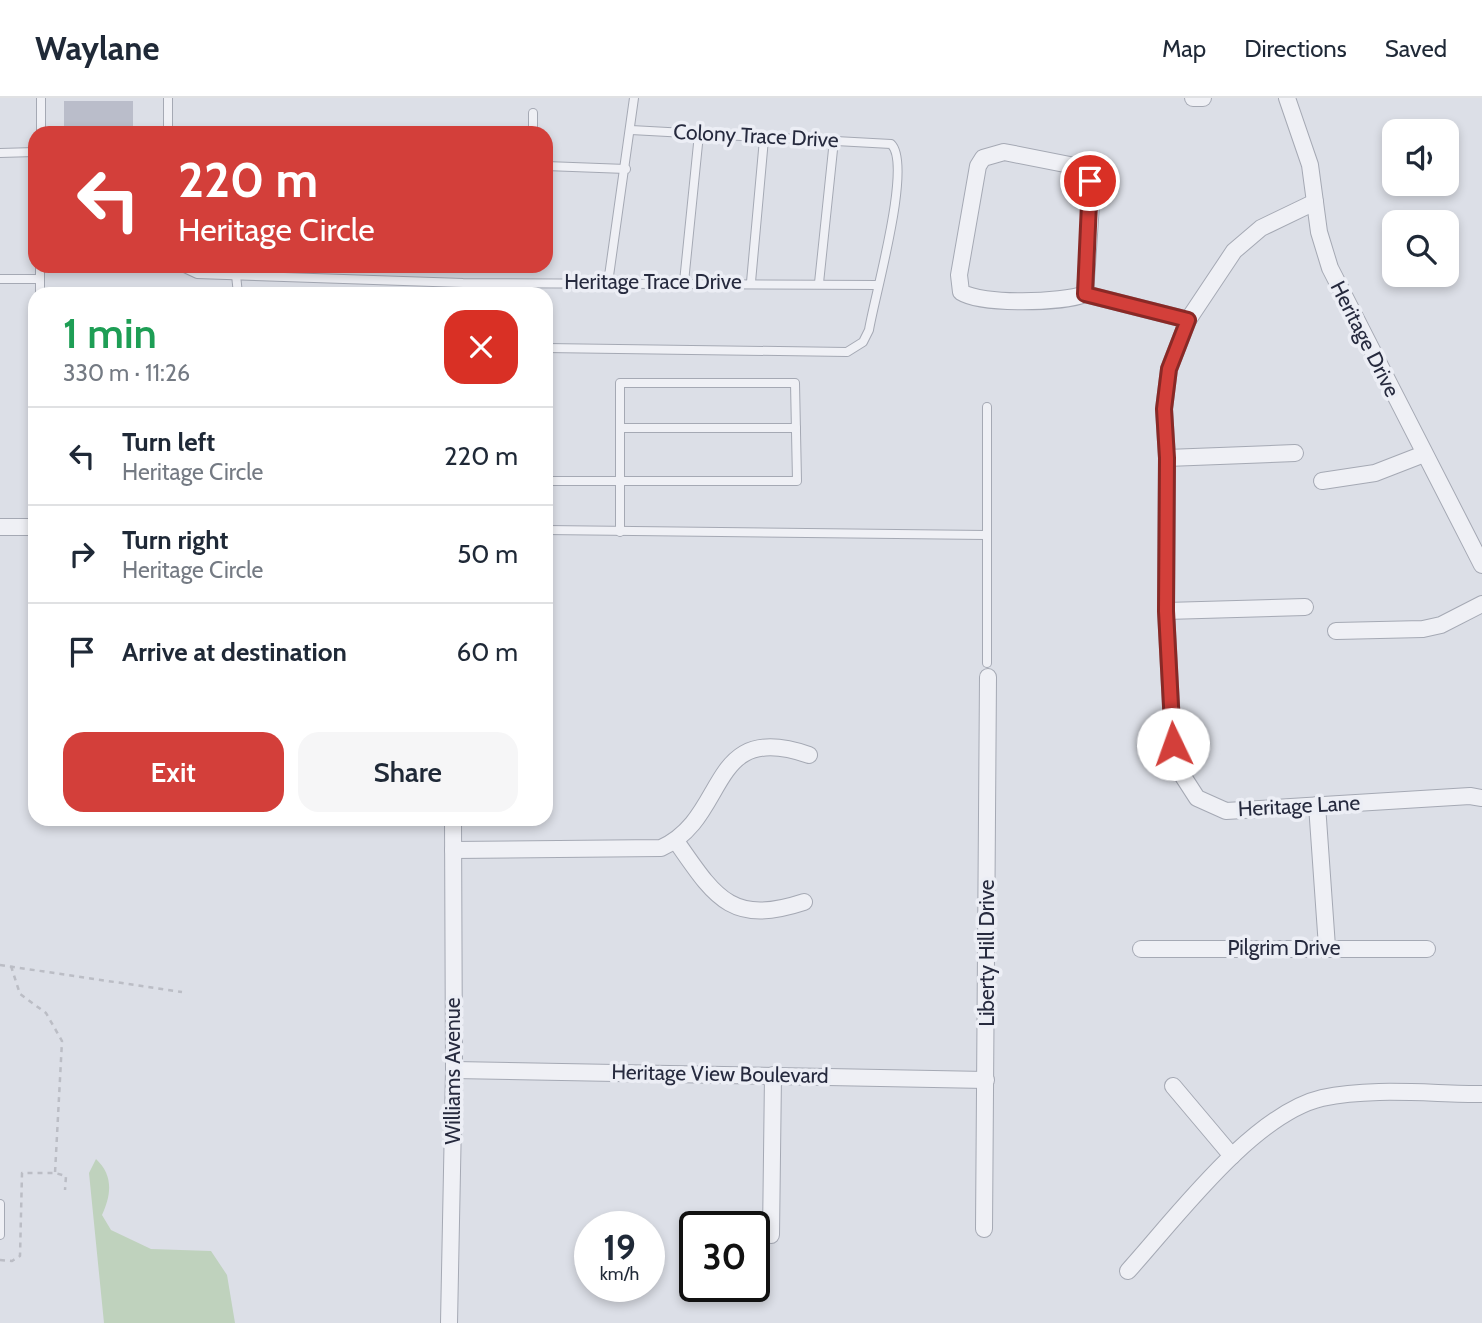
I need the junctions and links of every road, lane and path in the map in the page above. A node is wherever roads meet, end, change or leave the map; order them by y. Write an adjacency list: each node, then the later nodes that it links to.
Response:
1 (41, 98): 8 (lane)
2 (168, 98): 9 (lane)
3 (634, 98): 11 (lane)
4 (1193, 98): 5 (street)
5 (1203, 98)
6 (1287, 98): 19 (street, Heritage Drive)
7 (533, 113): 10 (lane)
8 (41, 126)
9 (168, 126)
10 (533, 126)
11 (631, 130): 12 (lane, Colony Trace Drive); 18 (lane)
12 (699, 134): 13 (lane, Colony Trace Drive); 25 (lane)
13 (764, 139): 14 (lane, Colony Trace Drive); 26 (lane)
14 (834, 140): 28 (lane); 29 (lane, Colony Trace Drive)
15 (28, 152): 16 (lane)
16 (0, 153)
17 (553, 166): 18 (lane)
18 (626, 169): 27 (lane)
19 (1315, 202): 33 (street, Heritage Lane); 39 (street, Heritage Drive)
20 (40, 273): 24 (lane)
21 (195, 273): 22 (lane, Heritage Trace Drive)
22 (236, 275): 27 (lane, Heritage Trace Drive); 31 (lane)
23 (0, 279): 24 (lane)
24 (40, 279): 30 (lane)
25 (684, 282): 26 (lane, Heritage Trace Drive); 27 (lane, Heritage Trace Drive)
26 (751, 282): 28 (lane, Heritage Trace Drive)
27 (608, 283)
28 (819, 284): 29 (lane, Heritage Trace Drive)
29 (877, 285): 34 (lane)
30 (40, 287)
31 (237, 287)
32 (1085, 294): 32 (street); 33 (street)
33 (1188, 320): 40 (street, Heritage Lane)
34 (553, 348)
35 (987, 407): 48 (lane)
36 (620, 428): 37 (lane); 37 (lane); 43 (lane)
37 (796, 428): 43 (lane)
38 (1295, 453): 40 (street)
39 (1424, 454): 42 (street); 49 (street, Heritage Drive)
40 (1167, 458): 52 (street, Heritage Lane)
41 (553, 481): 43 (lane)
42 (1322, 481)
43 (620, 482): 47 (lane)
44 (0, 527): 45 (street)
45 (28, 527)
46 (553, 530): 47 (lane)
47 (620, 532): 48 (lane)
48 (986, 535): 54 (lane)
49 (1482, 565)
50 (1482, 604): 53 (street)
51 (1305, 607): 52 (street)
52 (1166, 611): 57 (street, Heritage Lane)
53 (1336, 631)
54 (987, 670): 70 (street, Liberty Hill Drive)
55 (809, 755): 59 (street)
56 (1482, 798): 57 (street, Heritage Lane)
57 (1317, 805): 62 (street)
58 (453, 826): 60 (street, Williams Avenue)
59 (676, 841): 60 (street); 61 (street)
60 (453, 850): 68 (street, Williams Avenue)
61 (804, 902)
62 (1327, 947): 63 (street, Pilgrim Drive); 64 (street, Pilgrim Drive)
63 (1140, 949)
64 (1427, 949)
65 (0, 965): 66 (path)
66 (11, 966): 67 (path); 74 (path)
67 (183, 992)
68 (454, 1070): 69 (street, Heritage View Boulevard); 82 (street, Williams Avenue)
69 (773, 1074): 70 (street, Heritage View Boulevard); 78 (street)
70 (986, 1080): 77 (street, Liberty Hill Drive)
71 (1173, 1086): 73 (street)
72 (1482, 1094): 73 (street)
73 (1232, 1156): 81 (street)
74 (55, 1173): 75 (path); 80 (path)
75 (65, 1190)
76 (0, 1204): 79 (lane)
77 (984, 1229)
78 (771, 1235)
79 (0, 1236)
80 (0, 1260)
81 (1128, 1271)
82 (449, 1323)

